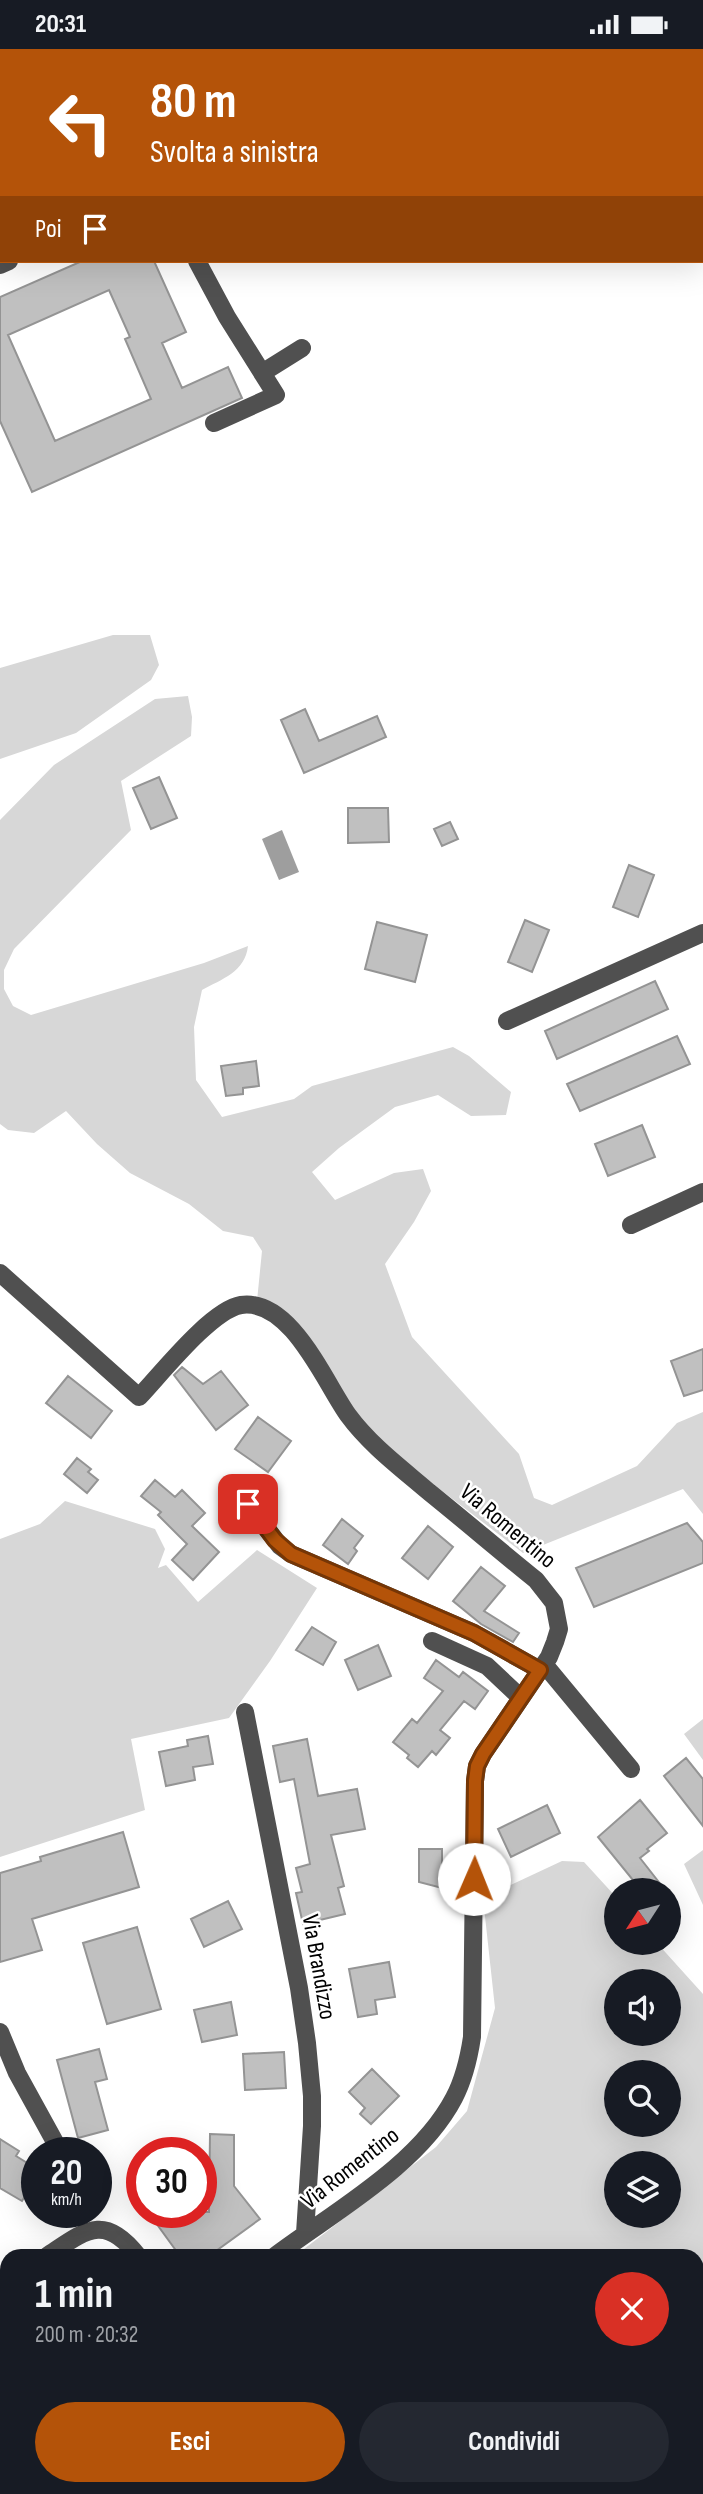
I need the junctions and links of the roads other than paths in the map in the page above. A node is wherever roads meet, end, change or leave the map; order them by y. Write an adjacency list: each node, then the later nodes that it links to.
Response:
1 (198, 263): 3 (street)
2 (302, 348): 3 (street)
3 (262, 373): 4 (street)
4 (214, 423)
5 (703, 933): 6 (street)
6 (508, 1021)
7 (703, 1192): 8 (street)
8 (631, 1224)
9 (0, 1273): 12 (street, Via Romentino)
10 (248, 1504): 12 (street)
11 (432, 1641): 13 (street)
12 (542, 1667): 13 (street, Via Romentino); 15 (street)
13 (520, 1697): 19 (street, Via Romentino)
14 (245, 1712): 19 (street, Via Brandizzo)
15 (631, 1769)
16 (0, 2032): 17 (street)
17 (52, 2137)
18 (105, 2229): 20 (street); 21 (street)
19 (305, 2234): 22 (street, Via Romentino)
20 (58, 2249)
21 (131, 2249)
22 (285, 2249)

